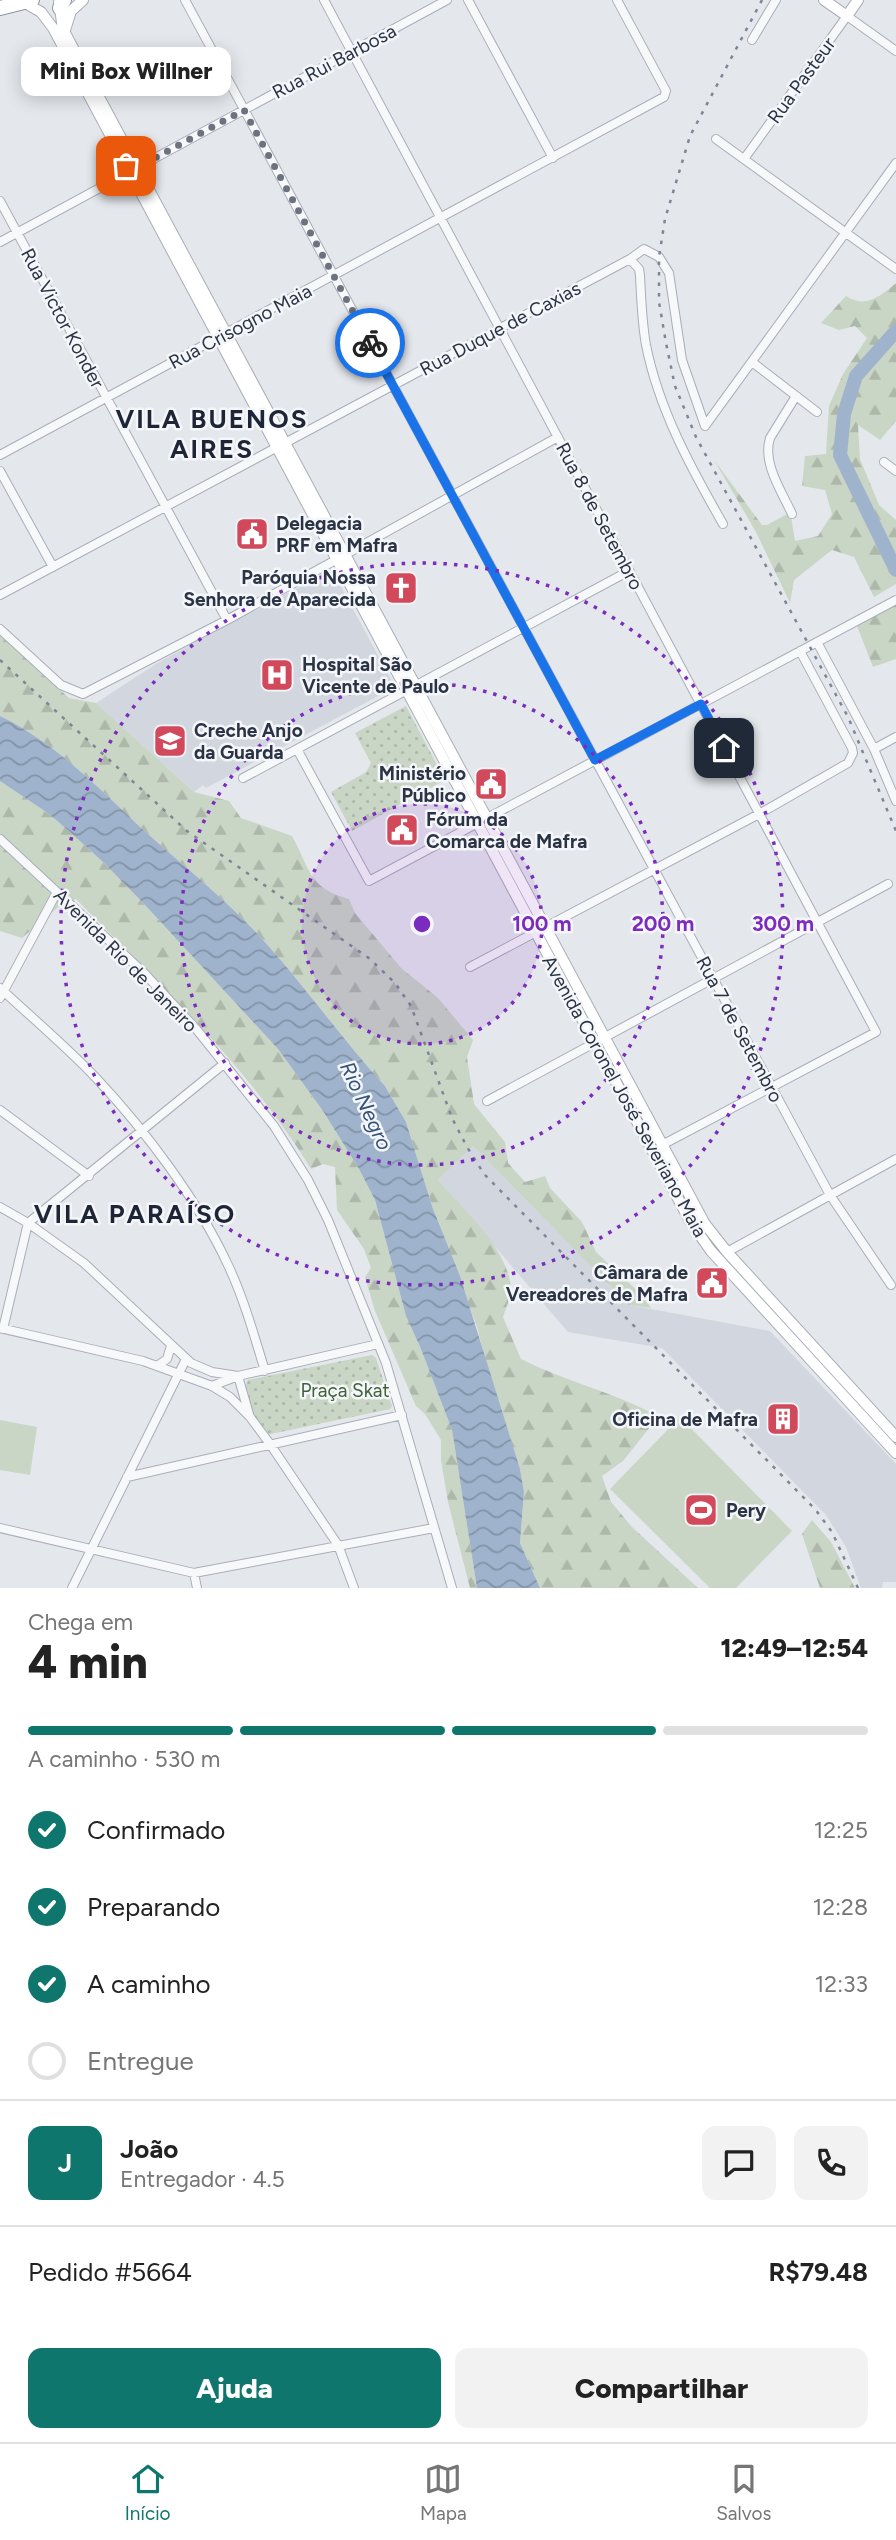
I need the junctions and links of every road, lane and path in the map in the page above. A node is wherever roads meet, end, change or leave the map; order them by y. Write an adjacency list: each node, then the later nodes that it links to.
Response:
1 (83, 0): 14 (main road)
2 (185, 0): 18 (street, Rua 7 de Setembro)
3 (324, 0): 16 (street, Rua 8 de Setembro)
4 (447, 0): 16 (street, Rua Rui Barbosa)
5 (468, 0): 20 (street)
6 (617, 0): 20 (street, Rua Crisogno Maia)
7 (776, 0): 15 (street)
8 (824, 0): 13 (main road)
9 (858, 0): 13 (main road, Rua Pasteur)
10 (26, 1): 12 (highway); 23 (main road, Avenida Coronel José Severiano Maia)
11 (61, 3): 14 (main road, Avenida Coronel José Severiano Maia)
12 (0, 8)
13 (846, 16): 17 (street); 21 (street, Rua Pasteur)
14 (65, 33): 23 (main road, Avenida Coronel José Severiano Maia)
15 (752, 40)
16 (352, 51): 18 (street, Rua Rui Barbosa); 25 (street, Rua 8 de Setembro)
17 (896, 51)
18 (244, 110): 23 (street, Rua Rui Barbosa); 31 (street, Rua 7 de Setembro)
19 (716, 139): 21 (street)
20 (553, 158): 25 (street, Rua Crisogno Maia)
21 (744, 159): 26 (street)
22 (896, 163): 26 (street)
23 (133, 170): 27 (street, Rua Rui Barbosa); 33 (main road, Avenida Coronel José Severiano Maia)
24 (0, 201): 27 (street, Rua Victor Konder)
25 (441, 218): 31 (street, Rua Crisogno Maia); 32 (street, Rua 8 de Setembro)
26 (846, 232): 30 (street); 34 (street)
27 (17, 233): 28 (street, Rua Rui Barbosa); 37 (street, Rua Victor Konder)
28 (0, 242)
29 (630, 259): 32 (street, Rua Duque de Caxias); 34 (street); 48 (street)
30 (896, 269)
31 (334, 276): 33 (street, Rua Crisogno Maia); 35 (street, Rua 7 de Setembro)
32 (500, 328): 35 (street, Rua Duque de Caxias); 39 (street, Rua 8 de Setembro)
33 (222, 336): 37 (street, Rua Crisogno Maia); 40 (main road, Avenida Coronel José Severiano Maia)
34 (752, 362): 36 (street)
35 (393, 386): 40 (street, Rua Duque de Caxias); 45 (street, Rua 7 de Setembro)
36 (796, 396): 38 (street); 47 (street)
37 (106, 398): 41 (street, Rua Crisogno Maia); 46 (street, Rua Victor Konder)
38 (817, 412)
39 (558, 437): 45 (street); 51 (street, Rua 8 de Setembro)
40 (281, 445): 46 (street, Rua Duque de Caxias); 49 (main road, Avenida Coronel José Severiano Maia)
41 (0, 455)
42 (884, 462): 44 (street)
43 (0, 471): 50 (street)
44 (896, 471)
45 (452, 495): 49 (street); 55 (street, Rua 7 de Setembro)
46 (166, 507): 50 (street, Rua Duque de Caxias); 54 (street, Rua Victor Konder)
47 (792, 514)
48 (723, 524)
49 (341, 557): 54 (street); 59 (main road, Avenida Coronel José Severiano Maia)
50 (53, 567): 52 (street, Rua Duque de Caxias)
51 (629, 570): 55 (street); 60 (street, Rua 8 de Setembro)
52 (0, 595)
53 (896, 600): 57 (street)
54 (226, 620): 56 (street)
55 (524, 627): 59 (street); 64 (street, Rua 7 de Setembro)
56 (0, 629)
57 (817, 642): 58 (street); 62 (street)
58 (800, 651): 60 (street); 67 (street)
59 (411, 689): 63 (street); 68 (main road, Avenida Coronel José Severiano Maia)
60 (701, 704): 64 (street); 67 (street, Rua 8 de Setembro)
61 (896, 737): 62 (street)
62 (874, 749): 66 (street)
63 (298, 751): 65 (street); 68 (street)
64 (595, 760): 68 (street); 70 (street, Rua 7 de Setembro)
65 (243, 778)
66 (896, 801)
67 (759, 814): 70 (street); 73 (street, Rua 8 de Setembro)
68 (482, 820): 74 (main road, Avenida Coronel José Severiano Maia)
69 (0, 839): 72 (street, Avenida Rio de Janeiro)
70 (654, 868): 74 (street); 76 (street, Rua 7 de Setembro)
71 (888, 884): 73 (street)
72 (57, 891): 77 (street); 79 (street, Avenida Rio de Janeiro)
73 (817, 923): 76 (street); 80 (street, Rua 8 de Setembro)
74 (540, 929): 75 (street); 78 (main road, Avenida Coronel José Severiano Maia)
75 (470, 967)
76 (713, 979): 78 (street); 80 (street, Rua 7 de Setembro)
77 (1, 993): 83 (street)
78 (600, 1040): 81 (street); 84 (main road, Avenida Coronel José Severiano Maia); 105 (main road, Avenida Coronel José Severiano Maia)
79 (225, 1063): 83 (street); 93 (street, Avenida Rio de Janeiro)
80 (772, 1087): 84 (street); 87 (street, Rua 7 de Setembro)
81 (487, 1101)
82 (0, 1110): 86 (street)
83 (141, 1130): 86 (street); 97 (street)
84 (662, 1145): 90 (main road, Avenida Coronel José Severiano Maia)
85 (896, 1159): 87 (street)
86 (89, 1175): 89 (street)
87 (830, 1195): 90 (street); 91 (street, Rua 7 de Setembro)
88 (0, 1207): 89 (street)
89 (28, 1223): 92 (street); 94 (street)
90 (727, 1252): 103 (main road, Avenida Coronel José Severiano Maia)
91 (891, 1285)
92 (1, 1328): 96 (street)
93 (378, 1344): 97 (street); 101 (street, Avenida Rio de Janeiro)
94 (170, 1346): 95 (street); 96 (street)
95 (186, 1359): 98 (street); 99 (street)
96 (157, 1366): 98 (street)
97 (265, 1370): 99 (street)
98 (178, 1375): 100 (street); 106 (street)
99 (238, 1376): 100 (street); 102 (street)
100 (212, 1386): 102 (street)
101 (402, 1415): 104 (street); 108 (street, Avenida Rio de Janeiro)
102 (250, 1417): 104 (street)
103 (896, 1437)
104 (270, 1444): 106 (street); 109 (street)
105 (896, 1453)
106 (127, 1477): 110 (street)
107 (0, 1528): 110 (street)
108 (434, 1528): 109 (street); 115 (street, Avenida Rio de Janeiro)
109 (338, 1545): 111 (street); 114 (street)
110 (92, 1549): 111 (street); 112 (street)
111 (194, 1573): 113 (street)
112 (72, 1588)
113 (197, 1588)
114 (354, 1588)
115 (452, 1588)

